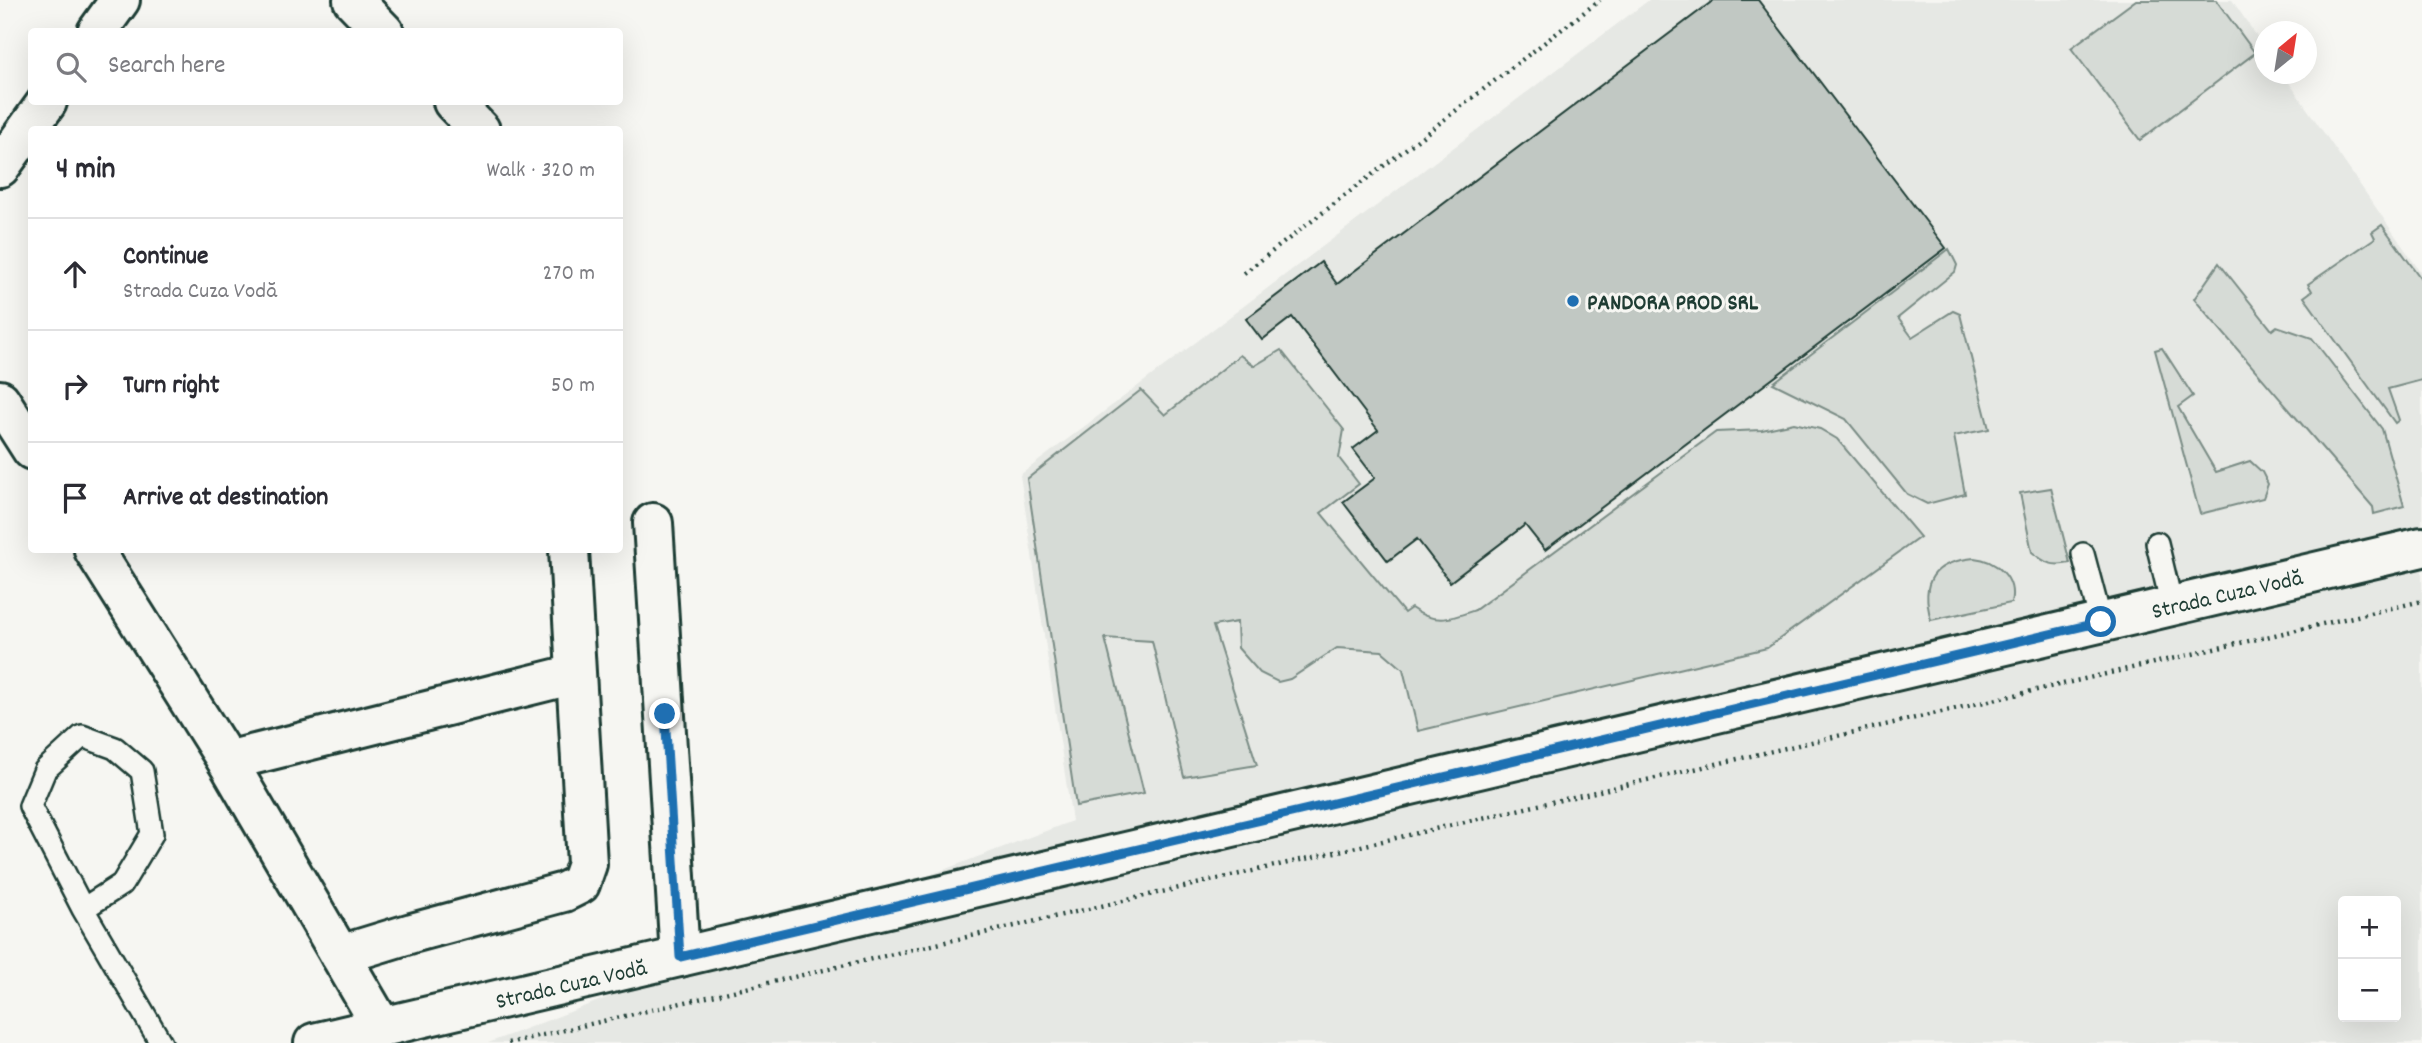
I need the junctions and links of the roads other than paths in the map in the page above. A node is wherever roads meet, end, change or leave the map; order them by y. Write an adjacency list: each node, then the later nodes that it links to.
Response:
1 (120, 0): 3 (street)
2 (353, 0): 4 (street)
3 (100, 28)
4 (380, 28)
5 (45, 105): 7 (street)
6 (456, 105): 8 (street)
7 (30, 126)
8 (476, 126)
9 (28, 128): 10 (street)
10 (0, 167)
11 (0, 400): 12 (street)
12 (28, 444)
13 (653, 523): 25 (street)
14 (2157, 543): 19 (lane)
15 (2422, 547): 19 (street, Strada Cuza Vodă)
16 (96, 553): 22 (street)
17 (569, 553): 21 (street)
18 (2083, 555): 20 (lane)
19 (2172, 606): 20 (street, Strada Cuza Vodă)
20 (2101, 622): 25 (street, Strada Cuza Vodă)
21 (575, 674): 22 (street); 24 (street)
22 (226, 761): 24 (street)
23 (83, 909): 23 (lane); 27 (lane)
24 (340, 955): 26 (street)
25 (680, 957): 26 (street, Strada Cuza Vodă)
26 (382, 1027): 28 (street, Strada Cuza Vodă)
27 (161, 1043)
28 (315, 1043)

